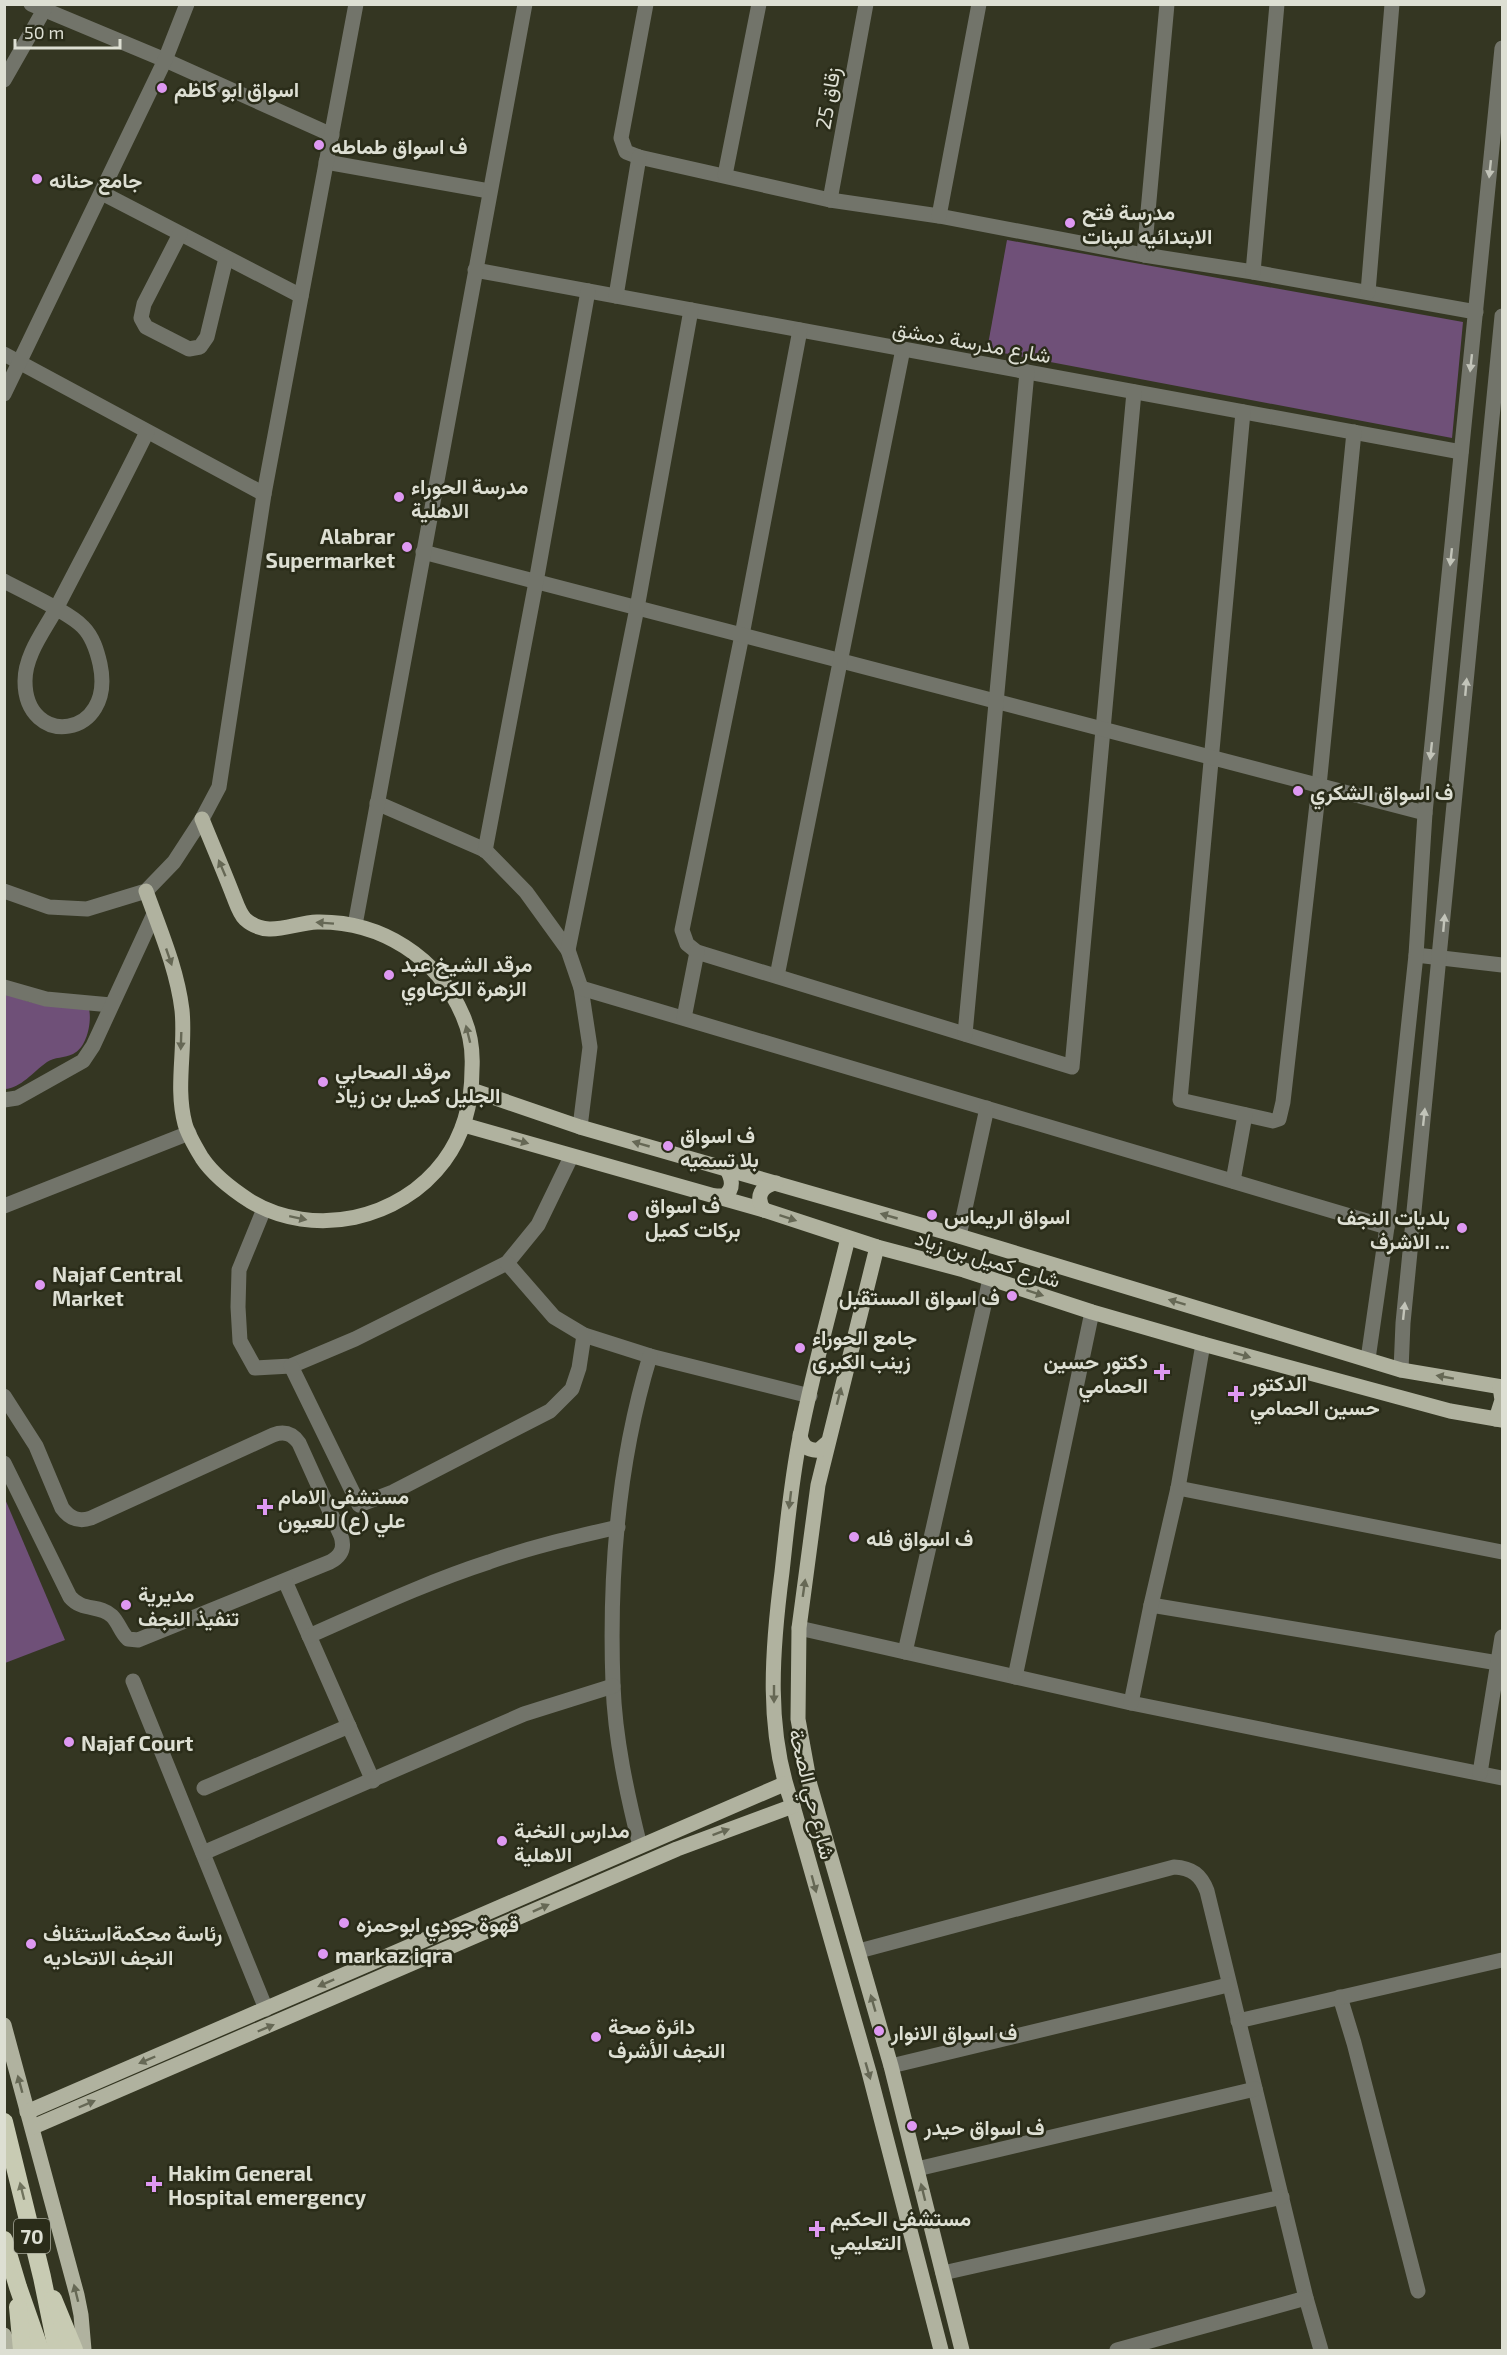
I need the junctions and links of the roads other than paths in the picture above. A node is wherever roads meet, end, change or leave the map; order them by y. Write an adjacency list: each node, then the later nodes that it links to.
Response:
1 (187, 4): 13 (street)
2 (356, 4): 17 (street)
3 (525, 4): 21 (street)
4 (646, 4): 18 (street)
5 (759, 4): 20 (street)
6 (866, 4): 23 (street, زقاق 25)
7 (979, 4): 24 (street)
8 (1167, 4): 26 (street)
9 (1277, 4): 29 (street)
10 (1392, 4): 31 (street)
11 (37, 7): 13 (street); 15 (street)
12 (1503, 48): 14 (street)
13 (165, 60): 17 (street); 22 (street)
14 (1501, 74): 16 (street)
15 (4, 80)
16 (1499, 112): 35 (street, one-way to 35)
17 (332, 135): 19 (street)
18 (639, 157): 20 (street); 33 (street)
19 (326, 162): 21 (street); 32 (street)
20 (725, 175): 23 (street)
21 (489, 191): 28 (street)
22 (102, 193): 25 (street); 40 (street)
23 (830, 200): 24 (street)
24 (939, 216): 26 (street)
25 (180, 234): 27 (street); 27 (street)
26 (1144, 255): 29 (street)
27 (226, 258): 32 (street)
28 (475, 270): 30 (street, شارع مدرسة دمشق); 49 (street)
29 (1253, 272): 31 (street)
30 (588, 291): 33 (street, شارع مدرسة دمشق); 51 (street)
31 (1368, 292): 35 (street)
32 (301, 296): 48 (street)
33 (616, 296): 34 (street, شارع مدرسة دمشق)
34 (691, 310): 37 (street, شارع مدرسة دمشق); 52 (street)
35 (1476, 312): 47 (street, one-way to 47)
36 (1503, 316): 71 (street, one-way to 36)
37 (800, 330): 38 (street, شارع مدرسة دمشق); 54 (street)
38 (903, 349): 41 (street, شارع مدرسة دمشق); 55 (street)
39 (4, 354): 40 (street)
40 (20, 363): 43 (street); 45 (street)
41 (1027, 372): 42 (street, شارع مدرسة دمشق); 56 (street)
42 (1134, 392): 44 (street, شارع مدرسة دمشق); 57 (street)
43 (4, 394)
44 (1243, 412): 46 (street, شارع مدرسة دمشق); 58 (street)
45 (147, 432): 48 (street); 53 (street)
46 (1354, 432): 47 (street, شارع مدرسة دمشق); 59 (street)
47 (1461, 452): 61 (street, one-way to 61)
48 (264, 494): 62 (street)
49 (423, 552): 51 (street); 60 (street)
50 (4, 582): 53 (street)
51 (536, 582): 52 (street); 63 (street)
52 (637, 608): 54 (street); 68 (street)
53 (56, 610): 53 (street)
54 (742, 635): 55 (street); 69 (street)
55 (840, 661): 56 (street); 73 (street)
56 (997, 702): 57 (street); 78 (street)
57 (1104, 730): 58 (street); 78 (street)
58 (1210, 758): 59 (street); 82 (street)
59 (1319, 786): 61 (street); 82 (street)
60 (377, 803): 63 (street); 67 (street)
61 (1425, 813): 70 (street)
62 (202, 819): 65 (street); 67 (main road, one-way to 62)
63 (486, 851): 68 (street)
64 (4, 891): 65 (street)
65 (146, 891): 66 (main road)
66 (154, 914): 76 (street); 85 (main road, one-way to 85)
67 (355, 925): 79 (main road, one-way to 67)
68 (568, 950): 75 (street)
69 (697, 952): 73 (street); 77 (street)
70 (1416, 955): 71 (street); 94 (street)
71 (1441, 957): 72 (street); 106 (street, one-way to 71)
72 (1503, 965)
73 (777, 976): 78 (street)
74 (4, 987): 76 (street)
75 (580, 988): 77 (street); 84 (street)
76 (111, 1005): 80 (street)
77 (684, 1018): 81 (street)
78 (965, 1034)
79 (472, 1090): 83 (main road); 84 (main road, شارع كميل بن زياد)
80 (4, 1100)
81 (987, 1108): 88 (street); 95 (street)
82 (1245, 1115): 88 (street)
83 (464, 1125): 86 (main road, شارع كميل بن زياد, one-way to 86); 92 (main road, one-way to 83)
84 (580, 1127): 87 (main road, شارع كميل بن زياد, one-way to 84)
85 (189, 1133): 91 (street); 92 (main road)
86 (571, 1156): 90 (main road, شارع كميل بن زياد); 98 (street)
87 (726, 1168): 89 (main road, شارع كميل بن زياد); 90 (main road)
88 (1233, 1181): 94 (street)
89 (776, 1183): 93 (main road); 95 (main road, شارع كميل بن زياد, one-way to 89)
90 (714, 1196): 93 (main road, شارع كميل بن زياد)
91 (4, 1206)
92 (264, 1209): 105 (street)
93 (764, 1210): 96 (main road, شارع كميل بن زياد, one-way to 96)
94 (1387, 1227): 104 (street)
95 (959, 1236): 104 (main road, شارع كميل بن زياد, one-way to 95)
96 (849, 1238): 97 (main road, شارع كميل بن زياد); 109 (main road, شارع حي الصحة)
97 (877, 1247): 99 (main road, شارع كميل بن زياد); 112 (main road, شارع حي الصحة, one-way to 97)
98 (507, 1263): 101 (street); 105 (street)
99 (990, 1279): 100 (main road, شارع كميل بن زياد, one-way to 100); 124 (street)
100 (1092, 1312): 102 (main road, شارع كميل بن زياد); 126 (street)
101 (584, 1335): 103 (street); 105 (street)
102 (1203, 1344): 110 (main road, شارع كميل بن زياد, one-way to 110); 116 (street)
103 (650, 1356): 109 (street); 117 (street)
104 (1368, 1359): 106 (main road, شارع كميل بن زياد)
105 (291, 1366)
106 (1401, 1370): 107 (main road, شارع كميل بن زياد, one-way to 106)
107 (1501, 1387): 110 (main road)
108 (4, 1396): 119 (street)
109 (810, 1396): 111 (main road, شارع حي الصحة)
110 (1499, 1420)
111 (800, 1435): 112 (main road); 114 (main road, شارع حي الصحة)
112 (827, 1443): 115 (main road, شارع حي الصحة)
113 (4, 1463): 119 (street)
114 (793, 1473): 115 (main road); 134 (main road, شارع حي الصحة, one-way to 134)
115 (818, 1485): 121 (main road, شارع حي الصحة, one-way to 115)
116 (1178, 1488): 118 (street); 120 (street)
117 (618, 1527): 122 (street); 128 (street)
118 (1503, 1552)
119 (285, 1581): 122 (street)
120 (1151, 1605): 125 (street); 129 (street)
121 (799, 1628): 124 (street); 142 (main road, شارع حي الصحة)
122 (309, 1636): 130 (street)
123 (1503, 1637): 125 (street)
124 (905, 1652): 126 (street)
125 (1498, 1663): 131 (street)
126 (1015, 1677): 129 (street)
127 (133, 1681): 141 (street)
128 (613, 1686): 133 (street); 140 (street)
129 (1131, 1703): 131 (street)
130 (349, 1726): 133 (street); 135 (street)
131 (1480, 1773): 132 (street)
132 (1503, 1778)
133 (373, 1781): 141 (street)
134 (784, 1784): 136 (main road, شارع حي الصحة); 137 (main road)
135 (204, 1788)
136 (792, 1806): 138 (main road, one-way to 136); 153 (main road, شارع حي الصحة, one-way to 153)
137 (690, 1827): 138 (main road); 139 (main road)
138 (697, 1841): 139 (main road)
139 (674, 1842): 140 (main road); 155 (main road, one-way to 139)
140 (640, 1846): 146 (main road, one-way to 146)
141 (203, 1853): 146 (street)
142 (859, 1951): 144 (street); 149 (main road, شارع حي الصحة, one-way to 142)
143 (1503, 1960): 145 (street)
144 (1228, 1984): 147 (street); 149 (street)
145 (1340, 1997): 147 (street); 164 (street)
146 (266, 2009): 152 (main road, one-way to 152)
147 (1238, 2021): 150 (street)
148 (4, 2025): 152 (main road, one-way to 148)
149 (891, 2066): 151 (main road, شارع حي الصحة)
150 (1255, 2089): 158 (street); 159 (street)
151 (901, 2106): 153 (main road); 156 (main road, شارع حي الصحة)
152 (27, 2112): 155 (main road)
153 (880, 2114): 157 (main road, شارع حي الصحة)
154 (4, 2122): 162 (highway, 70, one-way to 154)
155 (33, 2127): 172 (main road, one-way to 155)
156 (909, 2135): 157 (main road); 158 (main road, شارع حي الصحة)
157 (887, 2142): 173 (main road, شارع حي الصحة)
158 (917, 2169): 161 (main road, شارع حي الصحة, one-way to 158)
159 (1282, 2197): 161 (street); 165 (street)
160 (4, 2240): 163 (highway, 70)
161 (943, 2272): 174 (main road, شارع حي الصحة)
162 (42, 2277): 170 (highway, 70); 171 (highway)
163 (18, 2287): 168 (highway); 169 (highway, 70)
164 (1418, 2291)
165 (1306, 2298): 175 (street); 176 (street)
166 (4, 2335): 167 (main road)
167 (10, 2350)
168 (22, 2350)
169 (40, 2350)
170 (57, 2350)
171 (74, 2350)
172 (84, 2350)
173 (941, 2350)
174 (962, 2350)
175 (1117, 2350)
176 (1322, 2350)

